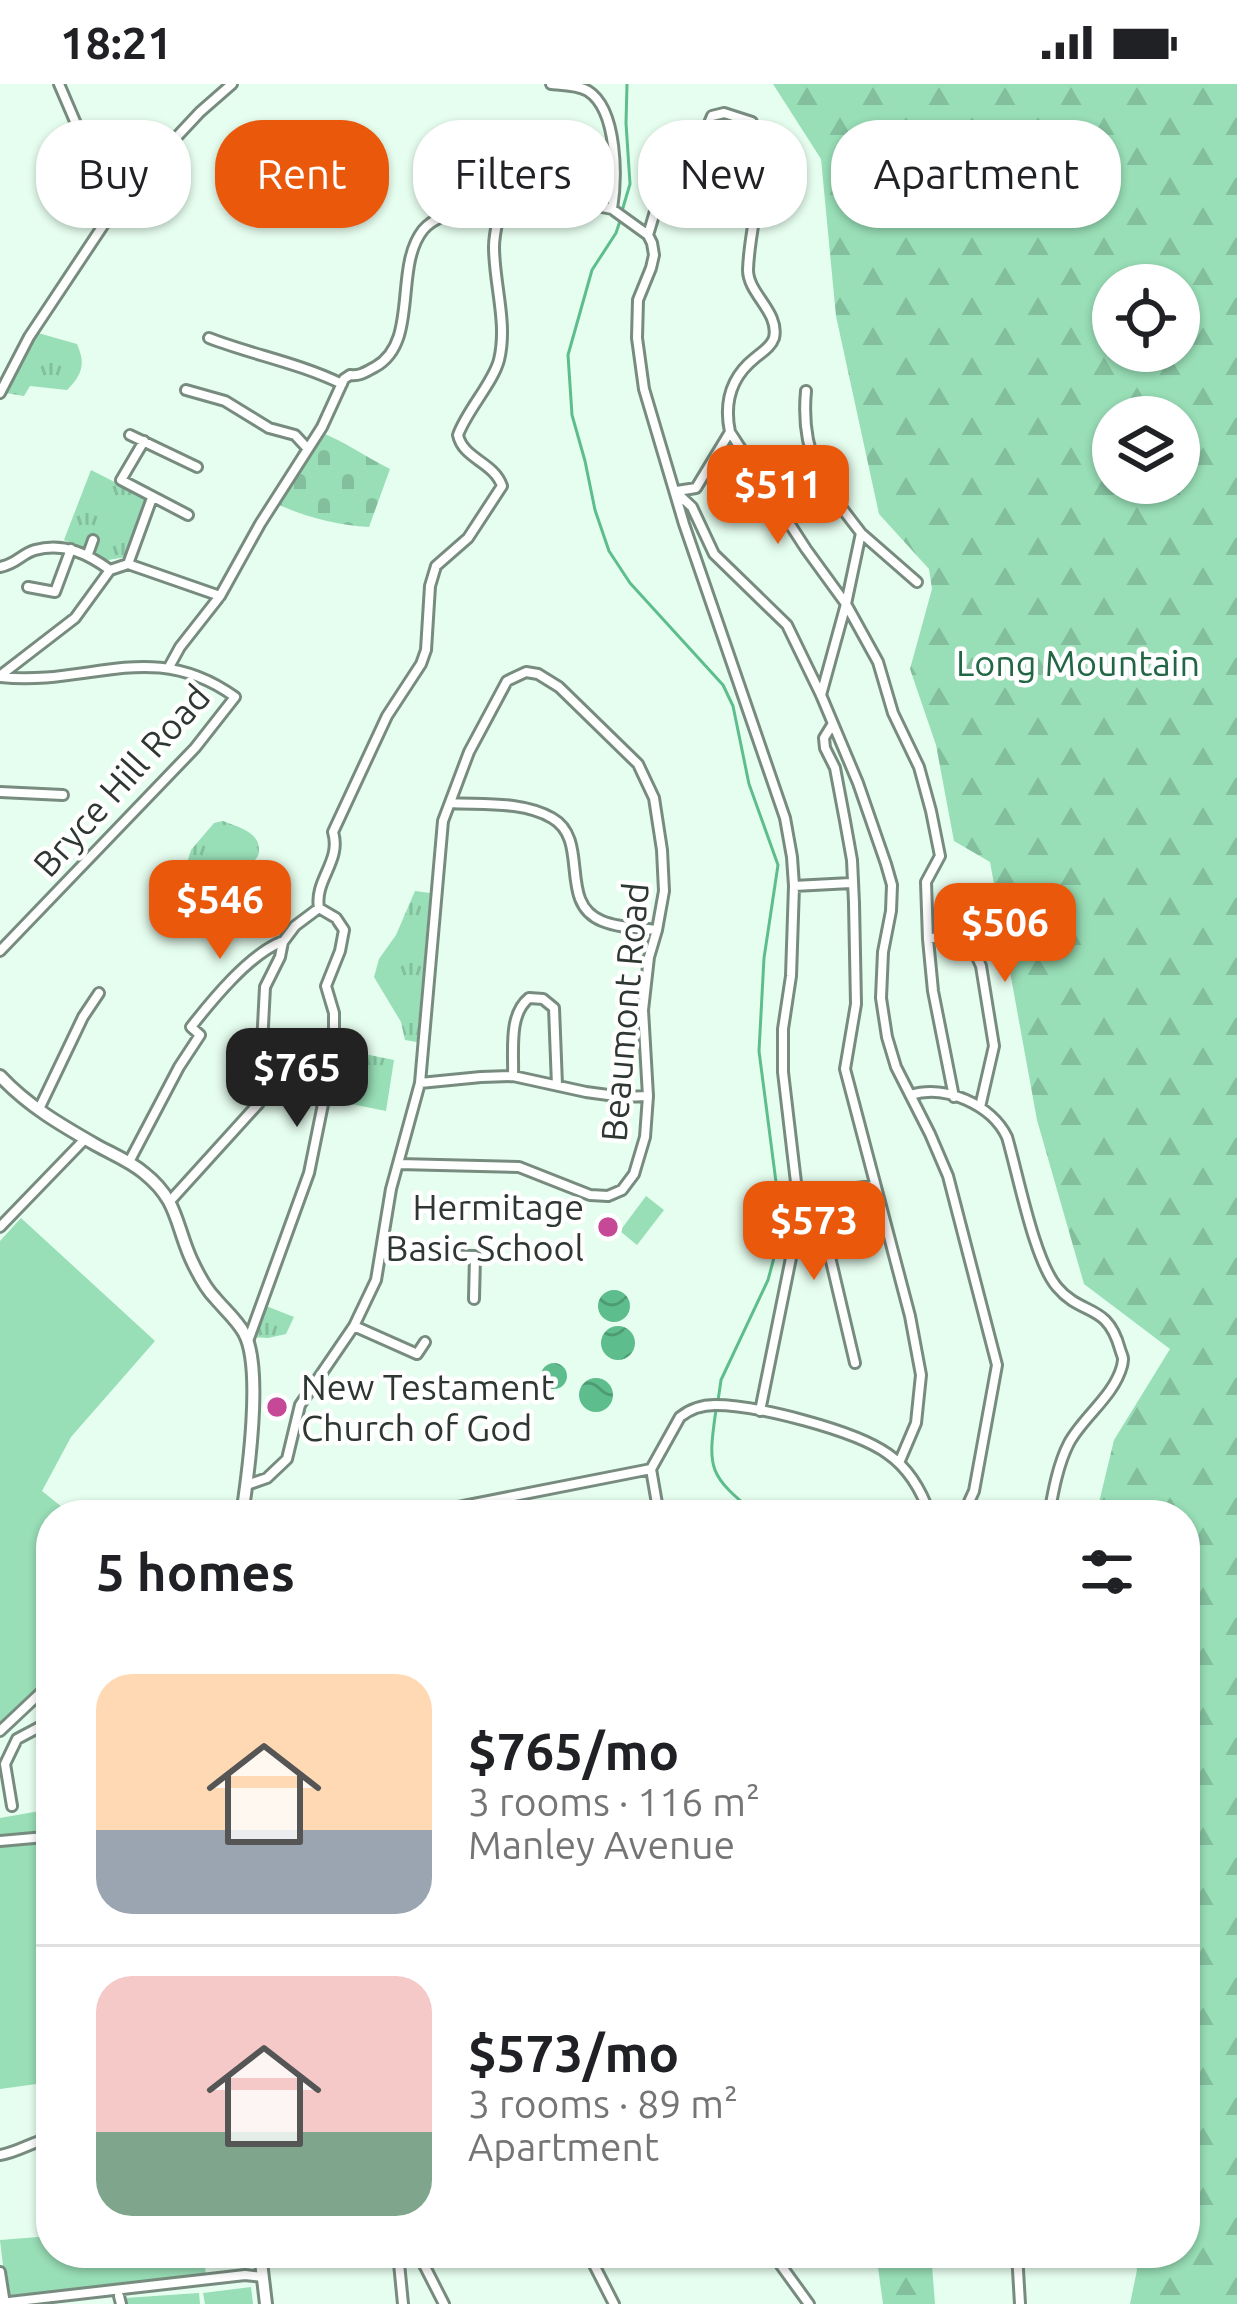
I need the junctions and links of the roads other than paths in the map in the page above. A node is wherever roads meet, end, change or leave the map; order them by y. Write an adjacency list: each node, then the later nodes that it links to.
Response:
1 (59, 84): 4 (street)
2 (232, 84): 5 (street)
3 (550, 84): 6 (street)
4 (74, 120)
5 (191, 122)
6 (615, 211): 10 (street)
7 (102, 228): 15 (street)
8 (424, 228): 12 (street)
9 (497, 228): 44 (street)
10 (648, 235): 16 (street); 21 (street)
11 (208, 338): 12 (street)
12 (342, 384): 19 (street)
13 (186, 390): 19 (street)
14 (806, 392): 24 (street)
15 (0, 393)
16 (730, 432): 21 (street); 34 (street)
17 (130, 435): 18 (street)
18 (144, 441): 20 (street); 22 (street)
19 (308, 449): 33 (street)
20 (197, 467)
21 (676, 491): 37 (street); 43 (street)
22 (152, 498): 23 (street); 28 (street)
23 (188, 515)
24 (861, 533): 31 (street); 34 (street)
25 (93, 541): 27 (street)
26 (71, 549): 27 (street); 29 (street); 32 (street)
27 (88, 554): 30 (street)
28 (128, 564): 30 (street); 33 (street)
29 (0, 567)
30 (110, 570): 36 (street)
31 (917, 583)
32 (28, 587)
33 (220, 596): 35 (street)
34 (846, 604): 37 (street); 46 (street)
35 (169, 667): 36 (street); 48 (street, Bryce Hill Road)
36 (0, 677)
37 (821, 694): 38 (street)
38 (832, 725): 42 (street); 54 (street)
39 (0, 792): 40 (street)
40 (63, 795)
41 (450, 803): 45 (street); 45 (street, Beaumont Road); 52 (street)
42 (851, 884): 43 (street); 62 (street)
43 (794, 886): 63 (street)
44 (320, 908): 47 (street); 70 (street)
45 (657, 930): 55 (street, Beaumont Road)
46 (928, 939): 56 (street); 57 (street)
47 (283, 941): 60 (street); 65 (street)
48 (0, 951)
49 (99, 993): 58 (street)
50 (0, 1076): 58 (street)
51 (512, 1076): 52 (street); 53 (street); 53 (street)
52 (420, 1083): 61 (street)
53 (557, 1085): 55 (street)
54 (911, 1095): 56 (street); 81 (street)
55 (648, 1096): 61 (street, Beaumont Road)
56 (954, 1097): 57 (street)
57 (980, 1107): 82 (street)
58 (38, 1110): 59 (street)
59 (85, 1139): 60 (street); 66 (street)
60 (129, 1162): 65 (street)
61 (399, 1164): 67 (street)
62 (874, 1186): 64 (street); 74 (street)
63 (797, 1191): 64 (street); 73 (street)
64 (815, 1193): 72 (street)
65 (171, 1200): 70 (street)
66 (0, 1227)
67 (381, 1254): 68 (street); 69 (street)
68 (474, 1299)
69 (354, 1326): 71 (street); 76 (street)
70 (248, 1341): 76 (street)
71 (425, 1342)
72 (855, 1363)
73 (760, 1411): 74 (street); 75 (street)
74 (899, 1463): 80 (street)
75 (651, 1469): 78 (street); 79 (street)
76 (247, 1485): 77 (street)
77 (244, 1500)
78 (493, 1500)
79 (656, 1500)
80 (925, 1500)
81 (970, 1500)
82 (1052, 1500)
83 (36, 1697): 85 (street)
84 (36, 1729): 86 (street)
85 (0, 1731)
86 (3, 1764): 87 (street)
87 (12, 1807)
88 (36, 1838): 89 (street)
89 (0, 1841)
90 (36, 2141): 91 (street)
91 (0, 2155)
92 (262, 2268): 99 (street)
93 (399, 2268): 102 (street)
94 (425, 2268): 103 (street)
95 (596, 2268): 104 (street)
96 (783, 2268): 105 (street)
97 (1018, 2268): 106 (street)
98 (0, 2272): 100 (street)
99 (263, 2277): 100 (street); 101 (street)
100 (3, 2303)
101 (266, 2304)
102 (403, 2304)
103 (443, 2304)
104 (614, 2304)
105 (809, 2304)
106 (1020, 2304)

